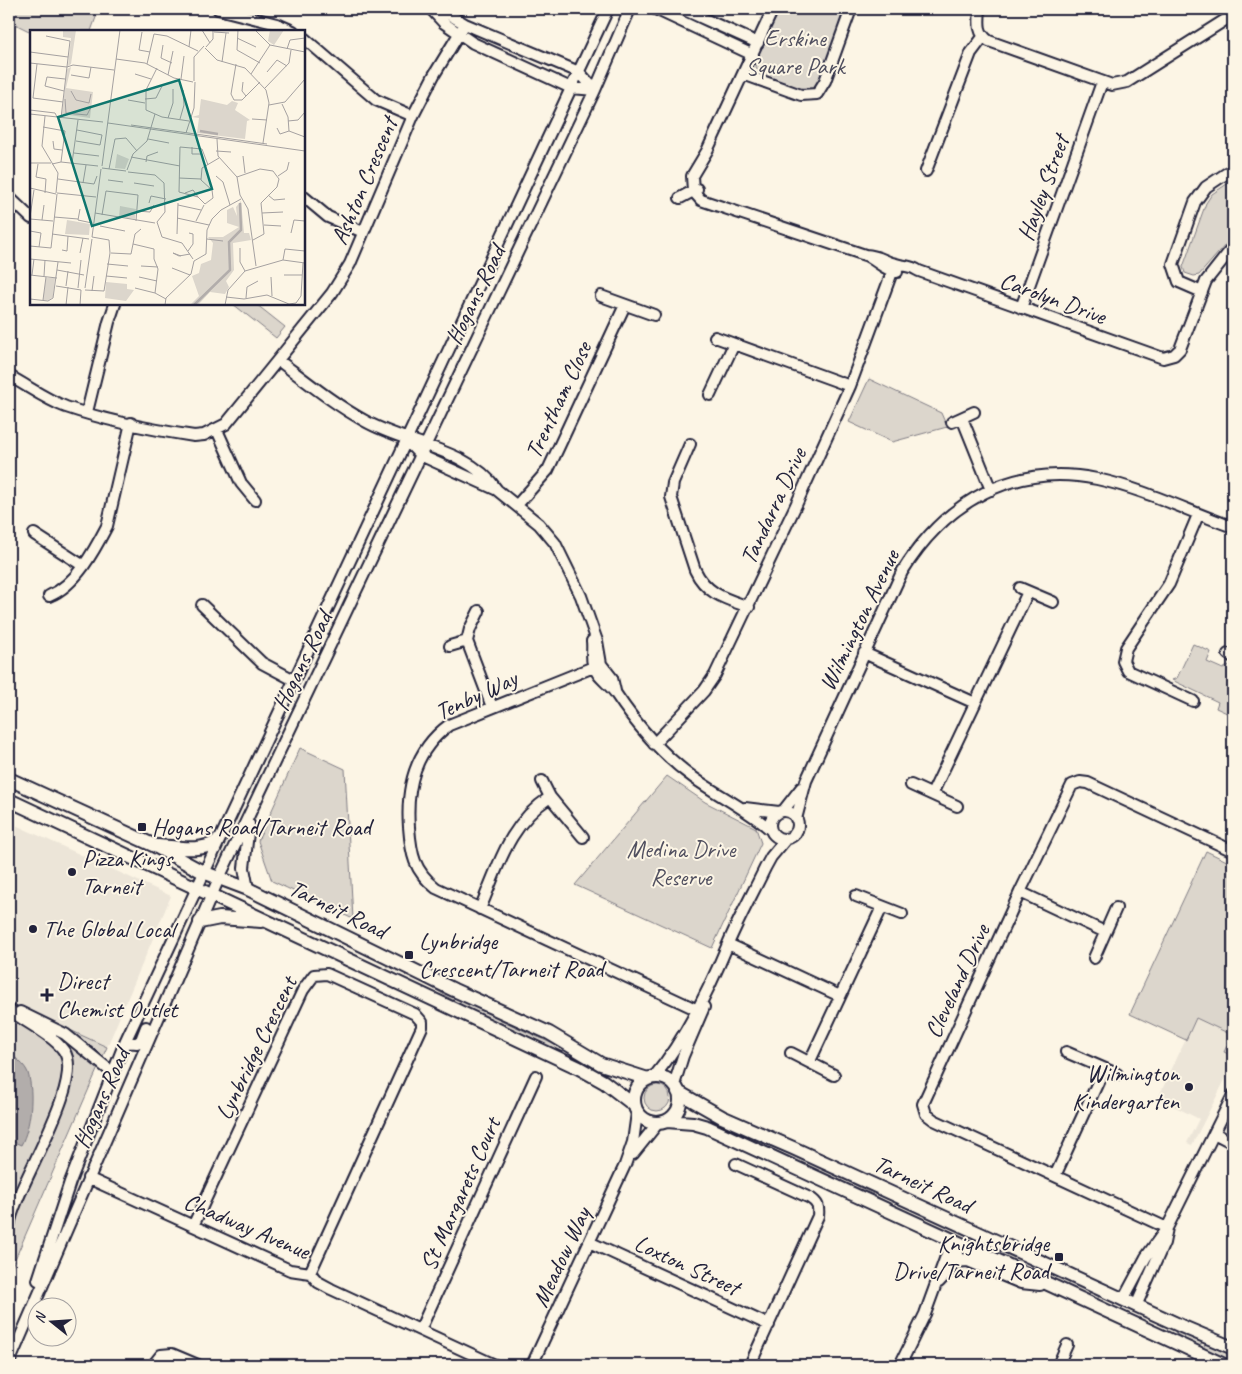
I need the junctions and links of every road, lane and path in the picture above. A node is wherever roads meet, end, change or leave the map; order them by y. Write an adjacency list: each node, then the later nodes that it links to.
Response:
1 (218, 9): 13 (street)
2 (431, 9): 14 (street)
3 (440, 9): 12 (street)
4 (608, 9): 21 (street, Hogans Road)
5 (630, 9): 25 (street, Hogans Road)
6 (655, 9): 19 (street)
7 (682, 9): 18 (street)
8 (774, 9): 18 (street)
9 (851, 9): 22 (street)
10 (980, 9): 15 (street)
11 (1233, 15): 23 (street)
12 (465, 24): 14 (street, Ashton Crescent); 17 (street)
13 (291, 30)
14 (460, 35): 20 (street); 26 (street, Ashton Crescent)
15 (984, 37): 23 (street); 28 (street)
16 (305, 39): 26 (street)
17 (508, 42): 20 (street); 21 (street)
18 (758, 43): 19 (street)
19 (753, 54): 22 (street)
20 (502, 56): 24 (street)
21 (578, 72): 24 (street, Hogans Road); 25 (street)
22 (743, 74): 29 (street)
23 (1102, 82): 41 (street, Hayley Street)
24 (571, 88): 25 (street); 53 (street, Hogans Road)
25 (595, 90): 54 (street, Hogans Road)
26 (414, 116): 34 (street, Ashton Crescent)
27 (1233, 168): 37 (street)
28 (926, 172)
29 (696, 190): 32 (street); 36 (street, Carolyn Drive)
30 (9, 197): 33 (street)
31 (305, 198): 34 (street)
32 (680, 198)
33 (30, 217)
34 (363, 232): 45 (street, Ashton Crescent)
35 (1233, 247): 37 (street)
36 (894, 268): 41 (street, Carolyn Drive); 47 (street, Tandarra Drive)
37 (1202, 292): 41 (street, Carolyn Drive)
38 (601, 296): 40 (street)
39 (115, 305): 49 (street)
40 (625, 305): 42 (street); 60 (street, Trentham Close)
41 (1021, 308)
42 (654, 315)
43 (715, 337): 44 (street)
44 (734, 344): 47 (street); 48 (street)
45 (278, 360): 52 (street, Ashton Crescent); 53 (street)
46 (9, 376): 49 (street)
47 (850, 386): 68 (street, Tandarra Drive)
48 (709, 396)
49 (88, 412): 51 (street)
50 (974, 412): 58 (street)
51 (131, 423): 52 (street); 64 (street)
52 (217, 430): 59 (street)
53 (406, 440): 54 (street); 56 (street); 74 (street, Hogans Road)
54 (425, 444): 56 (street, Hogans Road); 57 (street)
55 (690, 444): 68 (street)
56 (420, 455): 57 (street); 89 (street, Hogans Road)
57 (497, 490): 60 (street)
58 (991, 490): 61 (street, Wilmington Avenue); 72 (street, Wilmington Avenue)
59 (255, 500)
60 (517, 506): 73 (street)
61 (1198, 515): 62 (street, Wilmington Avenue); 75 (street)
62 (1233, 527)
63 (34, 534): 64 (street)
64 (82, 565): 65 (street)
65 (49, 596)
66 (1053, 602): 76 (street)
67 (202, 604): 74 (street)
68 (749, 606): 78 (street, Tandarra Drive)
69 (479, 611): 70 (street)
70 (467, 641): 71 (street); 77 (street)
71 (450, 646)
72 (864, 653): 76 (street); 81 (street, Wilmington Avenue)
73 (598, 665): 77 (street, Tenby Way); 78 (street)
74 (294, 680): 94 (street, Hogans Road)
75 (1193, 701)
76 (975, 703): 83 (street)
77 (492, 707): 107 (street, Tenby Way)
78 (654, 744): 87 (street)
79 (9, 779): 95 (main road, Tarneit Road)
80 (542, 781): 84 (street)
81 (806, 781): 88 (street, Wilmington Avenue); 90 (street, Wilmington Avenue)
82 (911, 785): 83 (street)
83 (932, 794): 86 (street)
84 (550, 797): 92 (street); 107 (street)
85 (9, 800): 100 (main road, Tarneit Road)
86 (957, 806)
87 (741, 808): 88 (street); 91 (street)
88 (781, 812): 90 (street); 91 (street)
89 (250, 816): 99 (street, Hogans Road); 101 (street)
90 (796, 819): 93 (street)
91 (771, 831): 93 (street); 97 (street)
92 (583, 837)
93 (786, 839): 97 (street)
94 (217, 841): 95 (main road); 98 (street, Hogans Road)
95 (153, 846): 98 (main road, Tarneit Road)
96 (1233, 850): 102 (street, Cleveland Drive)
97 (765, 868): 112 (street)
98 (203, 872): 99 (main road, Tarneit Road); 100 (street, Hogans Road)
99 (219, 878): 101 (main road, Tarneit Road); 103 (street, Hogans Road)
100 (196, 888): 103 (main road, Tarneit Road); 118 (street, Hogans Road)
101 (248, 888): 128 (main road, Tarneit Road)
102 (1020, 892): 111 (street); 138 (street, Cleveland Drive)
103 (212, 895): 109 (street, Hogans Road); 110 (main road, Tarneit Road)
104 (856, 896): 105 (street)
105 (882, 907): 108 (street); 115 (street)
106 (1116, 908): 111 (street)
107 (480, 909): 117 (street, Tenby Way)
108 (902, 914)
109 (200, 922): 110 (main road); 114 (street, Hogans Road)
110 (266, 922): 131 (main road, Tarneit Road)
111 (1105, 932): 113 (street)
112 (728, 944): 115 (street); 117 (street)
113 (1094, 958)
114 (178, 974): 118 (street); 139 (street, Hogans Road)
115 (840, 996): 122 (street)
116 (9, 1009): 124 (street); 140 (street)
117 (700, 1010): 119 (street)
118 (125, 1042): 124 (street, Hogans Road)
119 (683, 1045): 128 (street); 129 (street)
120 (1066, 1052): 123 (street)
121 (791, 1053): 122 (street)
122 (810, 1061): 126 (street)
123 (1104, 1069): 125 (street); 138 (street)
124 (113, 1073): 135 (street, Hogans Road)
125 (1118, 1074)
126 (834, 1075)
127 (536, 1076): 156 (street, St Margarets Court)
128 (651, 1078): 129 (main road); 131 (main road)
129 (676, 1089): 132 (main road); 142 (main road, Tarneit Road)
130 (1233, 1095): 133 (street)
131 (636, 1109): 132 (main road); 137 (street, Meadow Way)
132 (662, 1122): 137 (street, Meadow Way); 145 (main road, Tarneit Road)
133 (1214, 1133): 134 (street); 143 (street)
134 (1233, 1143)
135 (82, 1153): 139 (street); 157 (street, Hogans Road)
136 (736, 1164): 155 (street)
137 (625, 1165): 144 (street, Meadow Way)
138 (1055, 1176): 143 (street, Cleveland Drive)
139 (88, 1178): 141 (street, Chadway Avenue); 157 (street, Hogans Road)
140 (9, 1226)
141 (193, 1226): 149 (street, Chadway Avenue); 149 (street, Lynbridge Crescent)
142 (963, 1226): 145 (main road); 152 (main road, Tarneit Road)
143 (1167, 1228): 146 (street); 148 (street)
144 (589, 1242): 155 (street, Loxton Street); 166 (street, Meadow Way)
145 (957, 1243): 147 (street); 150 (main road, Tarneit Road); 151 (street)
146 (1146, 1257): 148 (street); 152 (street)
147 (954, 1261): 150 (main road); 151 (street)
148 (1156, 1262): 153 (street)
149 (310, 1273): 156 (street, Chadway Avenue)
150 (1048, 1284): 154 (main road, Tarneit Road)
151 (937, 1285): 168 (street)
152 (1123, 1300): 153 (main road)
153 (1133, 1310): 154 (main road); 159 (main road); 160 (main road)
154 (1117, 1316): 159 (main road, Tarneit Road)
155 (768, 1325): 167 (street)
156 (420, 1330): 165 (street, Chadway Avenue)
157 (20, 1335): 161 (street, Hogans Road)
158 (1067, 1345): 169 (street)
159 (1185, 1348): 170 (main road, Tarneit Road)
160 (1233, 1348)
161 (11, 1350): 162 (street, Hogans Road)
162 (9, 1362)
163 (154, 1365): 164 (street)
164 (198, 1365)
165 (495, 1365)
166 (532, 1365)
167 (750, 1365)
168 (900, 1365)
169 (1058, 1365)
170 (1221, 1365)

